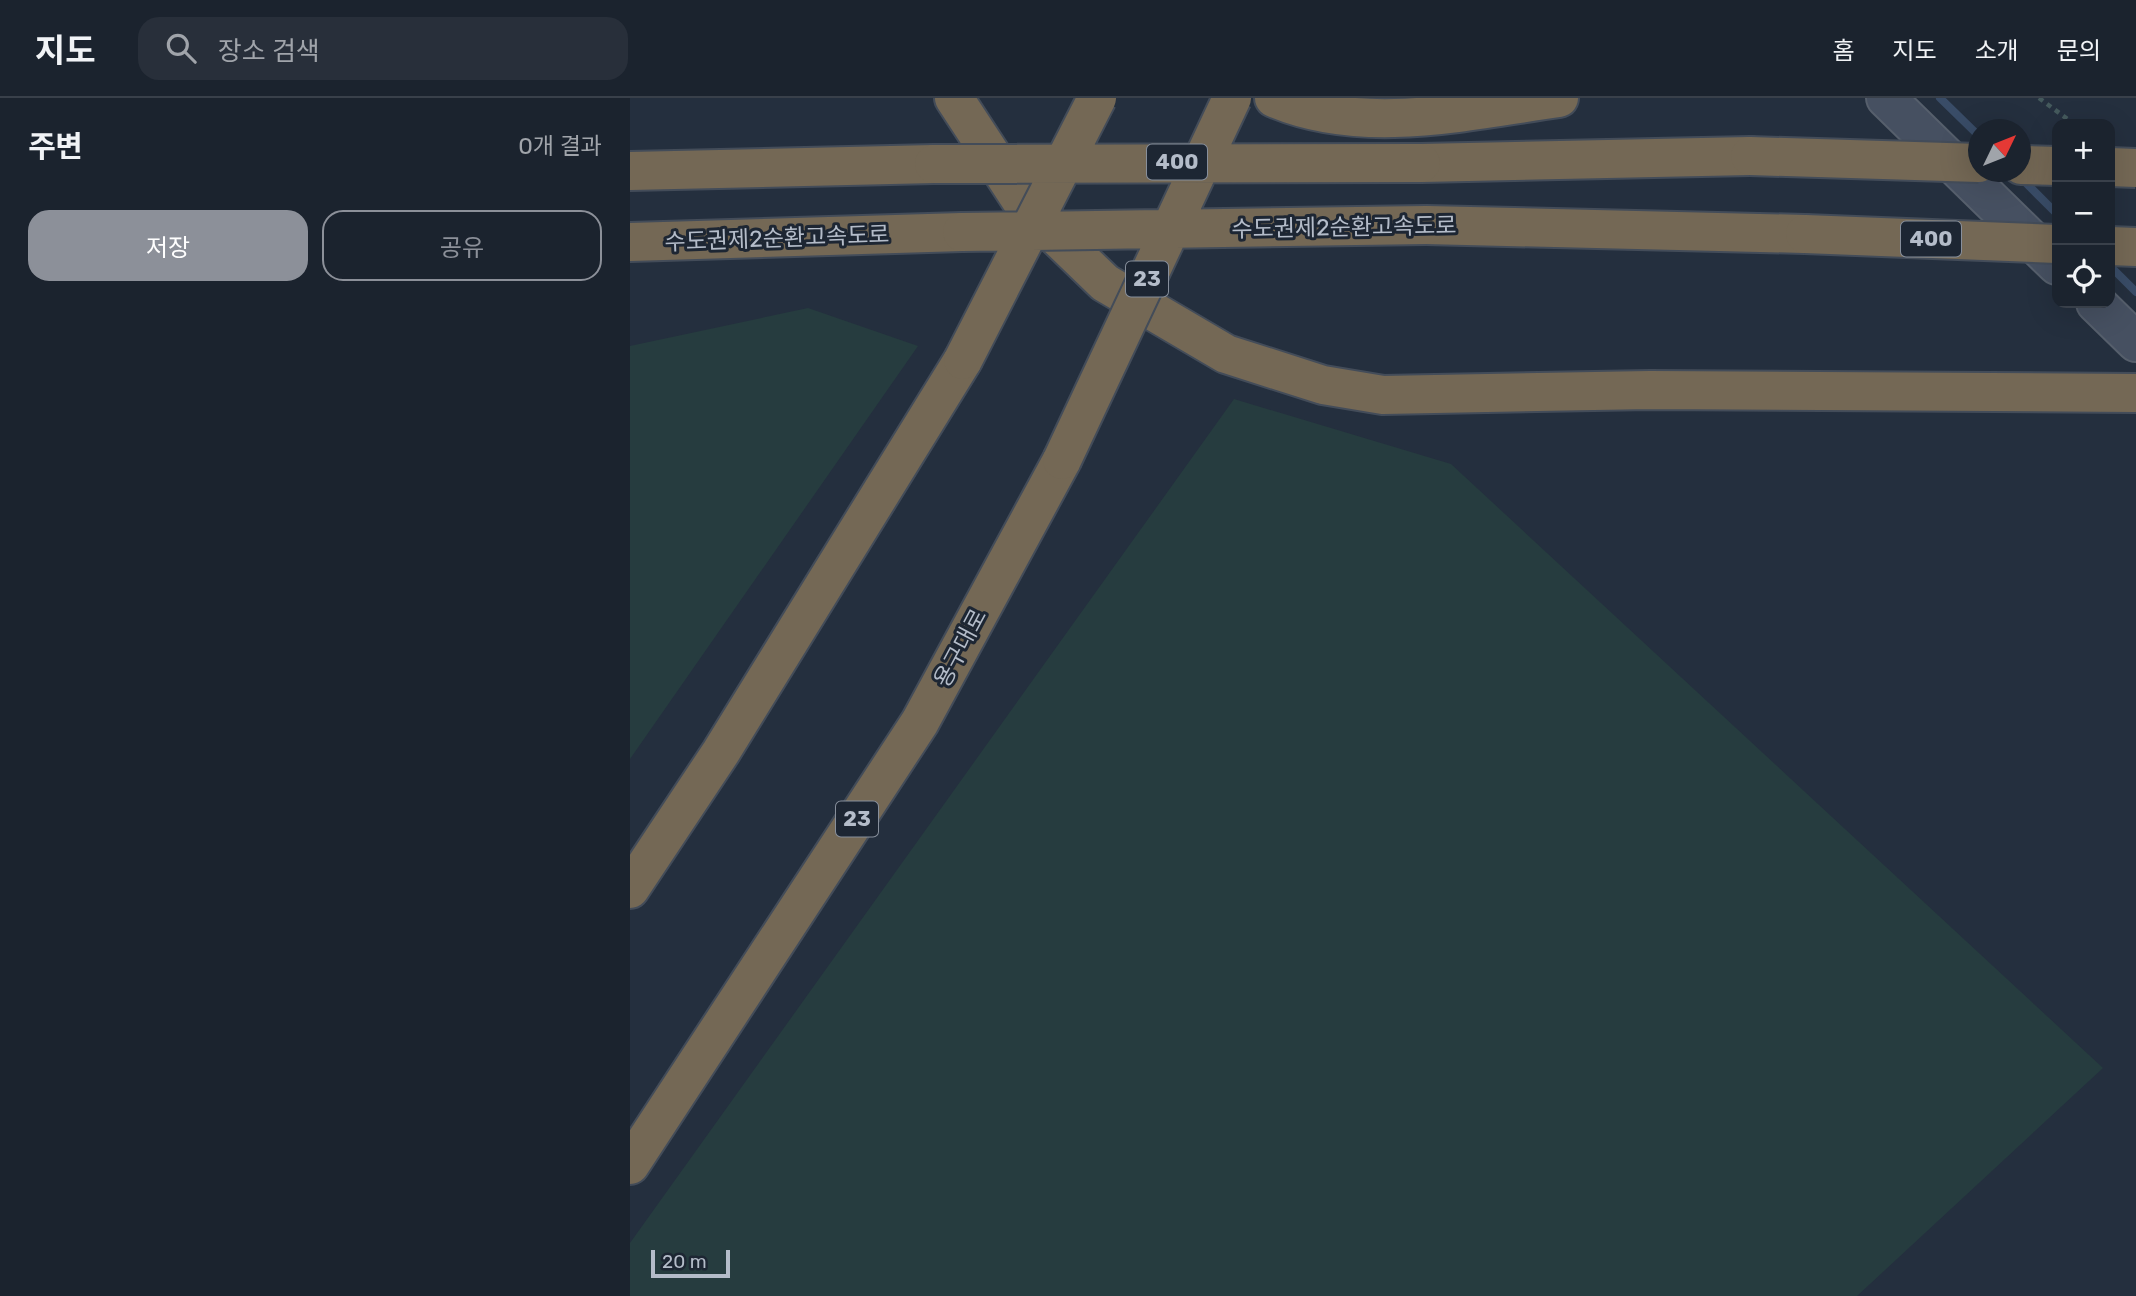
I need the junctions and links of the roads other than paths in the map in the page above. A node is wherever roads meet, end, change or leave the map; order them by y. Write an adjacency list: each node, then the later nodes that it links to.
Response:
1 (954, 98): 20 (highway)
2 (1097, 98): 21 (highway, bridge)
3 (1233, 98): 22 (highway, 용구대로 / 23, bridge)
4 (1274, 98): 5 (highway)
5 (1559, 98)
6 (1886, 98): 17 (street)
7 (1968, 163): 12 (highway, 400, bridge)
8 (2031, 165): 9 (highway)
9 (2052, 166)
10 (2115, 167): 11 (highway, bridge)
11 (2136, 168)
12 (630, 171)
13 (630, 242): 14 (highway, 수도권제2순환고속도로 / 400, bridge)
14 (2052, 244)
15 (2115, 246): 16 (highway)
16 (2136, 247)
17 (2052, 260)
18 (2101, 308): 19 (street)
19 (2136, 342)
20 (2134, 393)
21 (630, 889)
22 (630, 1165)

